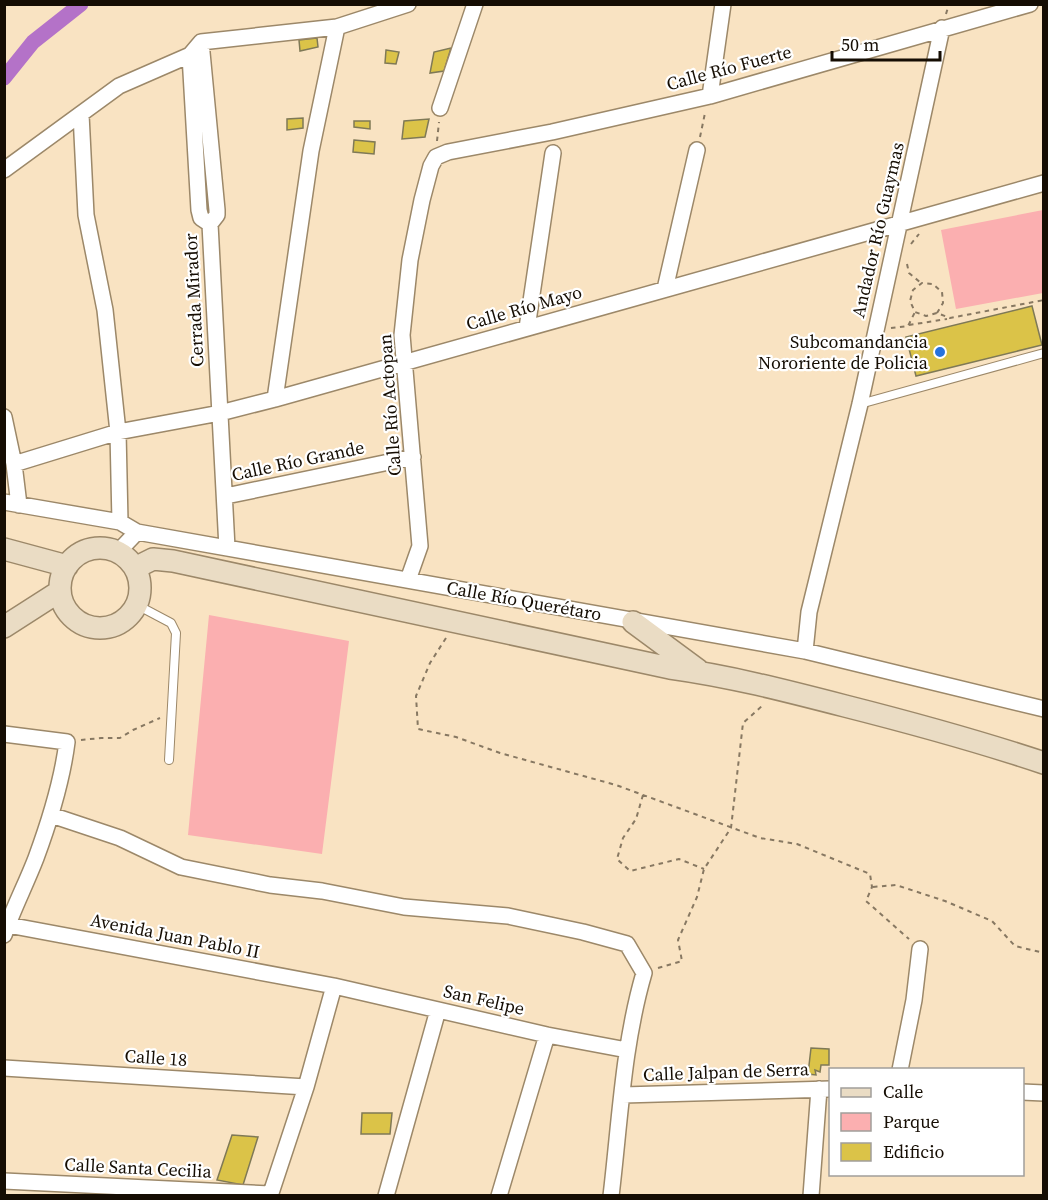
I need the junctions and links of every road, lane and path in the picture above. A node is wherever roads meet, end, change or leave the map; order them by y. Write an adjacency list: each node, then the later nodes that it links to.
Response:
1 (408, 4): 5 (street)
2 (475, 4): 10 (street)
3 (723, 4): 9 (street)
4 (1030, 4): 6 (street, Calle Río Fuerte)
5 (337, 27): 7 (street); 33 (street)
6 (942, 28): 9 (street, Calle Río Fuerte); 18 (street, Andador Río Guaymas)
7 (201, 42): 8 (street); 19 (street)
8 (190, 55): 11 (street); 19 (street, Cerrada Mirador)
9 (710, 96): 12 (path); 14 (street, Calle Río Fuerte)
10 (440, 108): 14 (path)
11 (81, 114): 15 (street); 37 (street)
12 (696, 150): 23 (street)
13 (553, 153): 30 (street)
14 (436, 157): 32 (street, Calle Río Actopan)
15 (4, 170)
16 (1044, 183): 17 (street, Calle Río Mayo)
17 (939, 212): 18 (street, Calle Río Mayo); 20 (path)
18 (900, 223): 23 (street, Calle Río Mayo); 28 (street, Andador Río Guaymas)
19 (210, 224): 35 (street, Cerrada Mirador)
20 (909, 246)
21 (906, 263): 22 (path)
22 (922, 284): 25 (path); 26 (path)
23 (665, 289): 30 (street, Calle Río Mayo)
24 (1044, 300): 27 (path)
25 (915, 312): 26 (path); 29 (path)
26 (937, 313): 27 (path)
27 (950, 318): 29 (path)
28 (877, 324): 29 (path); 34 (street, Andador Río Guaymas)
29 (908, 326)
30 (527, 328): 32 (street, Calle Río Mayo)
31 (1044, 353): 34 (lane)
32 (404, 362): 33 (street, Calle Río Mayo); 38 (street, Calle Río Actopan)
33 (275, 399): 35 (street, Calle Río Mayo)
34 (860, 404): 55 (street, Andador Río Guaymas)
35 (220, 413): 37 (street, Calle Río Mayo); 40 (street, Cerrada Mirador)
36 (4, 417): 39 (street)
37 (118, 432): 39 (street, Calle Río Mayo); 42 (street)
38 (413, 457): 40 (street, Calle Río Grande); 49 (street, Calle Río Actopan)
39 (14, 464): 41 (street)
40 (226, 496): 44 (street, Cerrada Mirador)
41 (12, 503): 42 (street, Calle Río Querétaro)
42 (120, 522): 43 (street, Calle Río Querétaro)
43 (137, 532): 44 (street, Calle Río Querétaro); 46 (street)
44 (227, 548): 49 (street, Calle Río Querétaro)
45 (4, 549): 47 (main road)
46 (118, 552): 47 (main road); 48 (main road)
47 (67, 566): 50 (main road)
48 (135, 568): 51 (main road); 52 (main road, Calle Río Querétaro)
49 (408, 580): 53 (street, Calle Río Querétaro)
50 (60, 591): 51 (main road); 54 (main road)
51 (137, 604): 59 (lane)
52 (455, 622): 56 (main road, Calle Río Querétaro); 64 (path)
53 (633, 622): 55 (street, Calle Río Querétaro); 56 (main road)
54 (4, 627)
55 (805, 651): 58 (street, Calle Río Querétaro)
56 (700, 672): 57 (main road, Calle Río Querétaro)
57 (786, 690): 63 (main road, Calle Río Querétaro); 66 (path)
58 (1044, 709)
59 (171, 713): 61 (path); 62 (lane)
60 (4, 734): 61 (street)
61 (68, 742): 65 (street)
62 (169, 760)
63 (1044, 763)
64 (643, 795): 66 (path); 67 (path)
65 (51, 815): 69 (street); 72 (street)
66 (731, 828): 67 (path); 68 (path)
67 (704, 869): 72 (path)
68 (872, 887): 70 (path); 71 (path)
69 (6, 930): 73 (street, Avenida Juan Pablo II)
70 (920, 949): 78 (street)
71 (1044, 953)
72 (644, 973): 76 (street)
73 (334, 986): 74 (street, San Felipe); 79 (street)
74 (438, 1010): 75 (street, San Felipe); 86 (street)
75 (547, 1035): 76 (street, San Felipe); 87 (street)
76 (627, 1050): 83 (street)
77 (4, 1068): 79 (street, Calle 18)
78 (900, 1068)
79 (306, 1087): 85 (street)
80 (825, 1089): 83 (street, Calle Jalpan de Serra); 89 (street)
81 (1024, 1092): 82 (street)
82 (1044, 1093)
83 (623, 1095): 88 (street)
84 (4, 1181): 85 (street, Calle Santa Cecilia)
85 (270, 1195)
86 (386, 1196)
87 (499, 1196)
88 (611, 1196)
89 (811, 1196)

